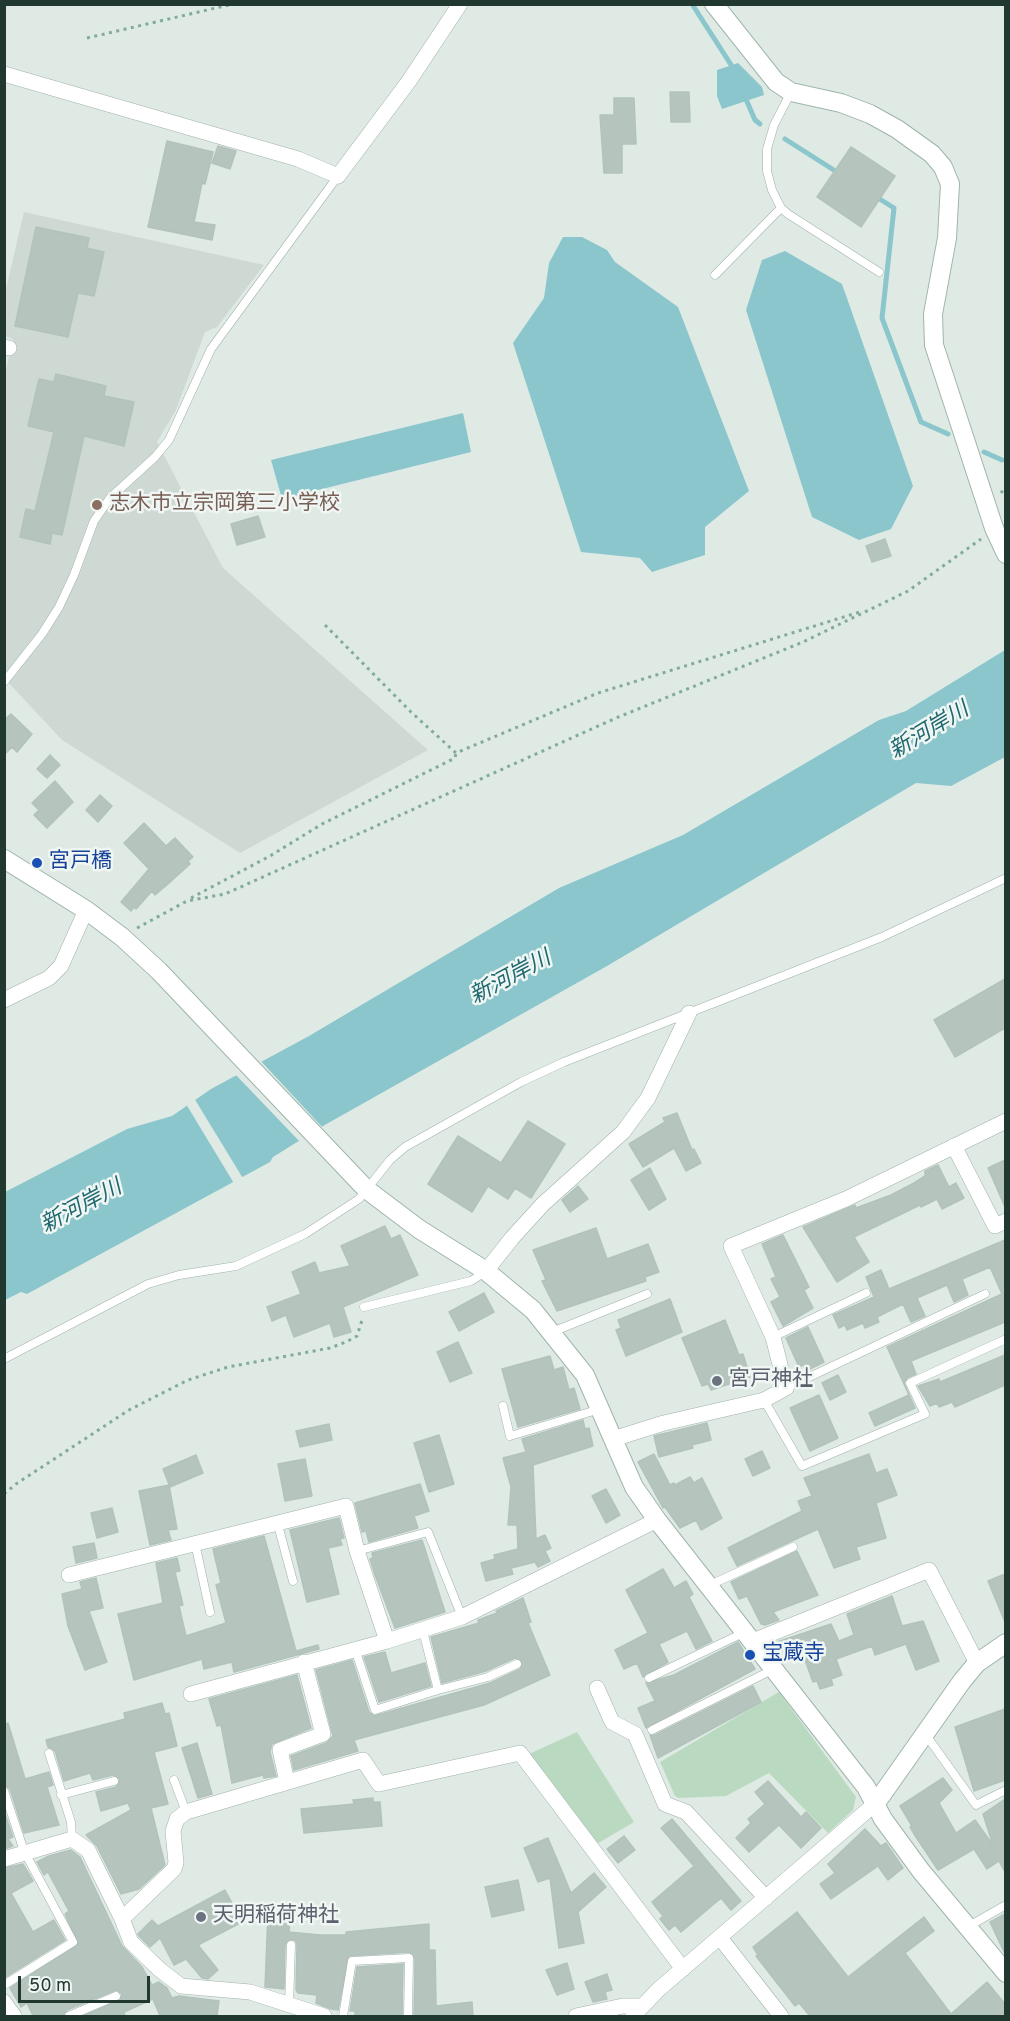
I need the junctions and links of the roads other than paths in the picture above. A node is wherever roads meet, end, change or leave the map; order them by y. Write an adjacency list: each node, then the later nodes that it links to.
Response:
1 (460, 4): 5 (street)
2 (714, 4): 4 (street)
3 (4, 74): 5 (street)
4 (791, 92): 6 (lane); 9 (street)
5 (338, 176): 10 (lane)
6 (781, 208): 7 (lane); 8 (lane)
7 (879, 272)
8 (715, 275)
9 (1005, 554)
10 (4, 682)
11 (4, 859): 13 (street)
12 (1005, 878): 15 (lane)
13 (86, 910): 14 (street); 18 (street)
14 (4, 1000)
15 (689, 1013): 18 (lane); 20 (street)
16 (1005, 1121): 17 (street)
17 (954, 1146): 19 (street); 26 (street)
18 (366, 1189): 20 (street); 28 (lane)
19 (1005, 1221)
20 (486, 1271): 24 (lane); 25 (street)
21 (866, 1293): 26 (lane)
22 (647, 1294): 25 (lane)
23 (985, 1294): 29 (lane)
24 (364, 1307)
25 (552, 1332): 32 (street)
26 (773, 1337): 29 (street)
27 (1005, 1339): 30 (lane)
28 (4, 1359)
29 (786, 1388): 30 (street)
30 (764, 1400): 33 (street)
31 (503, 1406): 32 (lane)
32 (602, 1408): 33 (street)
33 (613, 1439): 34 (street)
34 (657, 1520): 41 (street); 43 (street)
35 (278, 1525): 36 (street); 38 (street); 40 (lane)
36 (195, 1542): 39 (street); 42 (lane)
37 (793, 1547): 41 (lane)
38 (357, 1551): 43 (lane); 46 (street)
39 (69, 1575)
40 (293, 1581)
41 (710, 1585): 45 (street)
42 (210, 1612)
43 (462, 1617): 44 (street)
44 (423, 1631): 46 (street); 55 (lane)
45 (750, 1636): 50 (street); 52 (street); 53 (lane)
46 (387, 1641): 48 (street)
47 (1005, 1643): 50 (street)
48 (355, 1649): 49 (street); 55 (lane)
49 (304, 1662): 56 (street); 62 (street)
50 (977, 1663): 58 (street)
51 (517, 1664): 55 (lane)
52 (775, 1668): 57 (lane); 66 (street)
53 (649, 1678)
54 (597, 1689): 71 (street)
55 (438, 1690)
56 (191, 1694)
57 (652, 1730)
58 (926, 1735): 63 (lane); 66 (street)
59 (49, 1753): 65 (lane)
60 (174, 1780): 67 (lane)
61 (114, 1781): 65 (lane)
62 (287, 1782): 67 (street); 77 (street)
63 (1005, 1790)
64 (4, 1791): 69 (lane)
65 (62, 1795): 68 (lane)
66 (876, 1803): 71 (street); 74 (street)
67 (186, 1812): 73 (street)
68 (72, 1839): 69 (street); 73 (street)
69 (24, 1851): 70 (street); 79 (lane)
70 (4, 1859)
71 (766, 1898): 75 (street)
72 (1005, 1905): 74 (lane)
73 (122, 1918): 82 (street)
74 (968, 1927): 78 (street)
75 (721, 1939): 77 (street); 90 (street)
76 (291, 1945): 82 (lane)
77 (683, 1969): 83 (street)
78 (1005, 1973)
79 (4, 1985)
80 (116, 1996): 85 (lane)
81 (4, 2002): 84 (street)
82 (289, 2005): 86 (street)
83 (637, 2011): 89 (street)
84 (14, 2016)
85 (69, 2016)
86 (324, 2016)
87 (343, 2016): 88 (lane)
88 (408, 2016)
89 (576, 2016)
90 (781, 2016)

